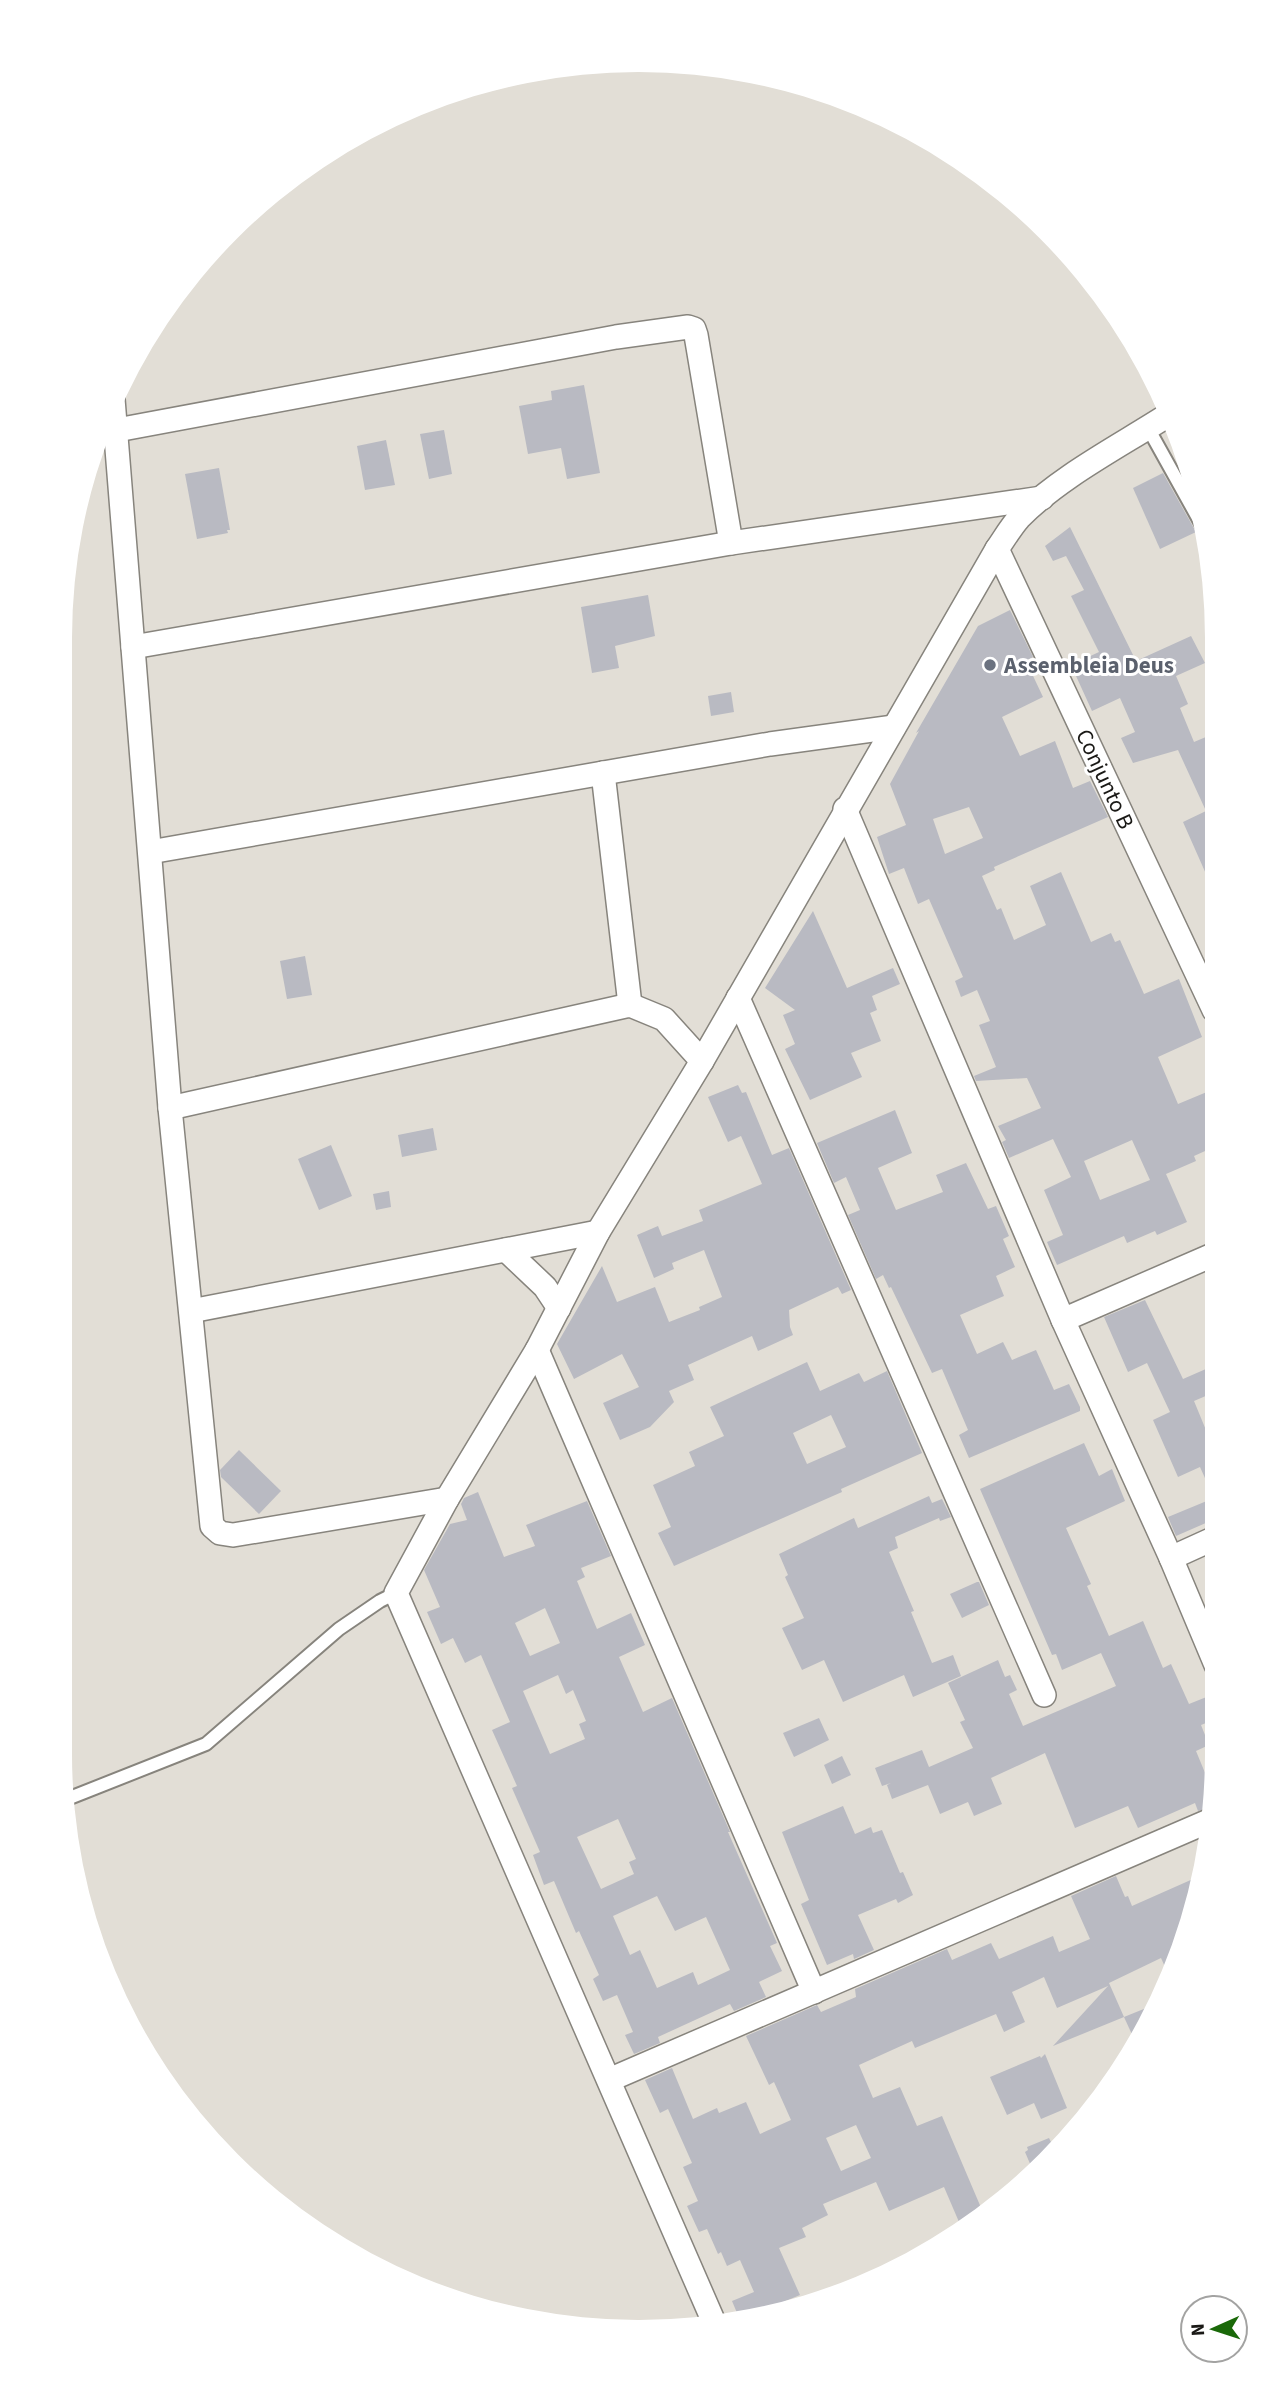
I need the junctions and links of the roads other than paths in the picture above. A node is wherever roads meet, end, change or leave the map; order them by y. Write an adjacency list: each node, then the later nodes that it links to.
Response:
1 (116, 420): 4 (street)
2 (1161, 420): 3 (street)
3 (1148, 428): 5 (street); 6 (lane)
4 (117, 430): 7 (street); 9 (street)
5 (1042, 498): 7 (street); 8 (street)
6 (1188, 499)
7 (732, 543): 9 (street)
8 (997, 549): 10 (street); 14 (street, Conjunto B)
9 (133, 647): 13 (street)
10 (894, 726): 11 (street); 12 (street)
11 (603, 773): 13 (street); 16 (street)
12 (845, 809): 15 (street); 24 (street)
13 (150, 852): 18 (street)
14 (1205, 991)
15 (738, 998): 17 (street); 31 (street)
16 (630, 1005): 17 (street); 18 (street)
17 (702, 1061): 19 (street)
18 (170, 1108): 23 (street)
19 (598, 1232): 20 (street); 22 (street)
20 (506, 1250): 22 (street); 23 (street)
21 (1205, 1258): 24 (street)
22 (559, 1308): 25 (street)
23 (191, 1311): 26 (street)
24 (1063, 1320): 28 (street)
25 (537, 1350): 26 (street); 34 (street)
26 (447, 1499): 29 (street)
27 (1205, 1543): 28 (street)
28 (1171, 1558): 30 (street)
29 (396, 1593): 32 (lane); 35 (street)
30 (1205, 1639)
31 (1044, 1695)
32 (73, 1795)
33 (1200, 1825): 34 (street)
34 (814, 1992): 35 (street)
35 (609, 2080): 36 (street)
36 (711, 2315)

